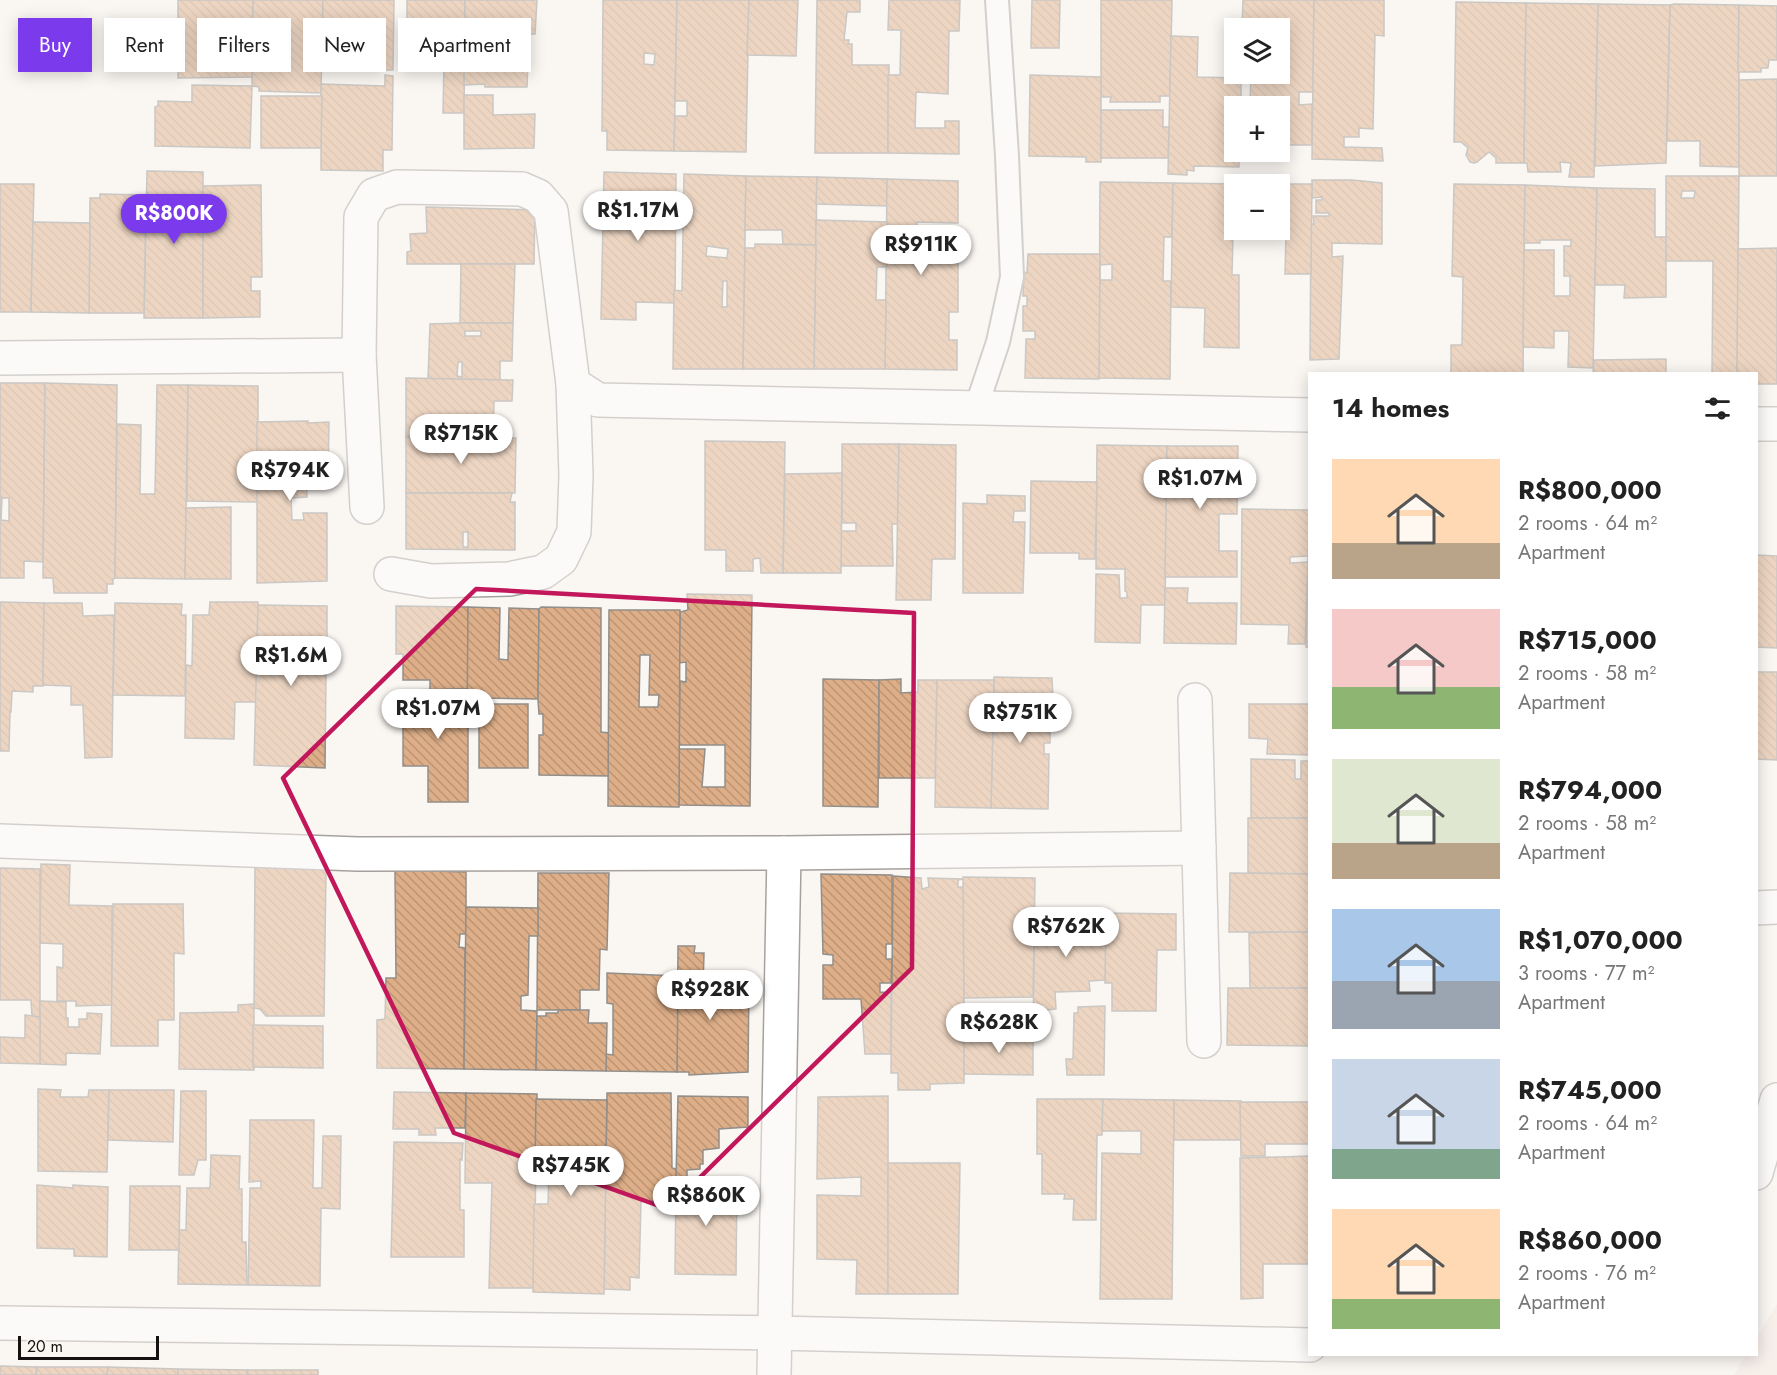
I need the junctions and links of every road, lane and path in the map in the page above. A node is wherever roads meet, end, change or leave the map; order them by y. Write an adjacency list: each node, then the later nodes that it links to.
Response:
1 (997, 0): 5 (lane)
2 (359, 355): 3 (street); 4 (street); 9 (street)
3 (0, 358)
4 (573, 384): 5 (street); 10 (street)
5 (976, 408): 6 (street)
6 (1308, 415)
7 (1758, 424): 8 (street)
8 (1777, 424)
9 (367, 507)
10 (391, 574)
11 (1195, 700): 13 (street)
12 (0, 841): 14 (street)
13 (1199, 848): 14 (street); 17 (street)
14 (784, 853): 21 (street)
15 (1758, 908): 16 (street)
16 (1777, 908)
17 (1204, 1041)
18 (1777, 1100): 19 (street)
19 (1758, 1166)
20 (0, 1323): 21 (street)
21 (775, 1333): 22 (street); 23 (street)
22 (1308, 1345)
23 (774, 1375)

